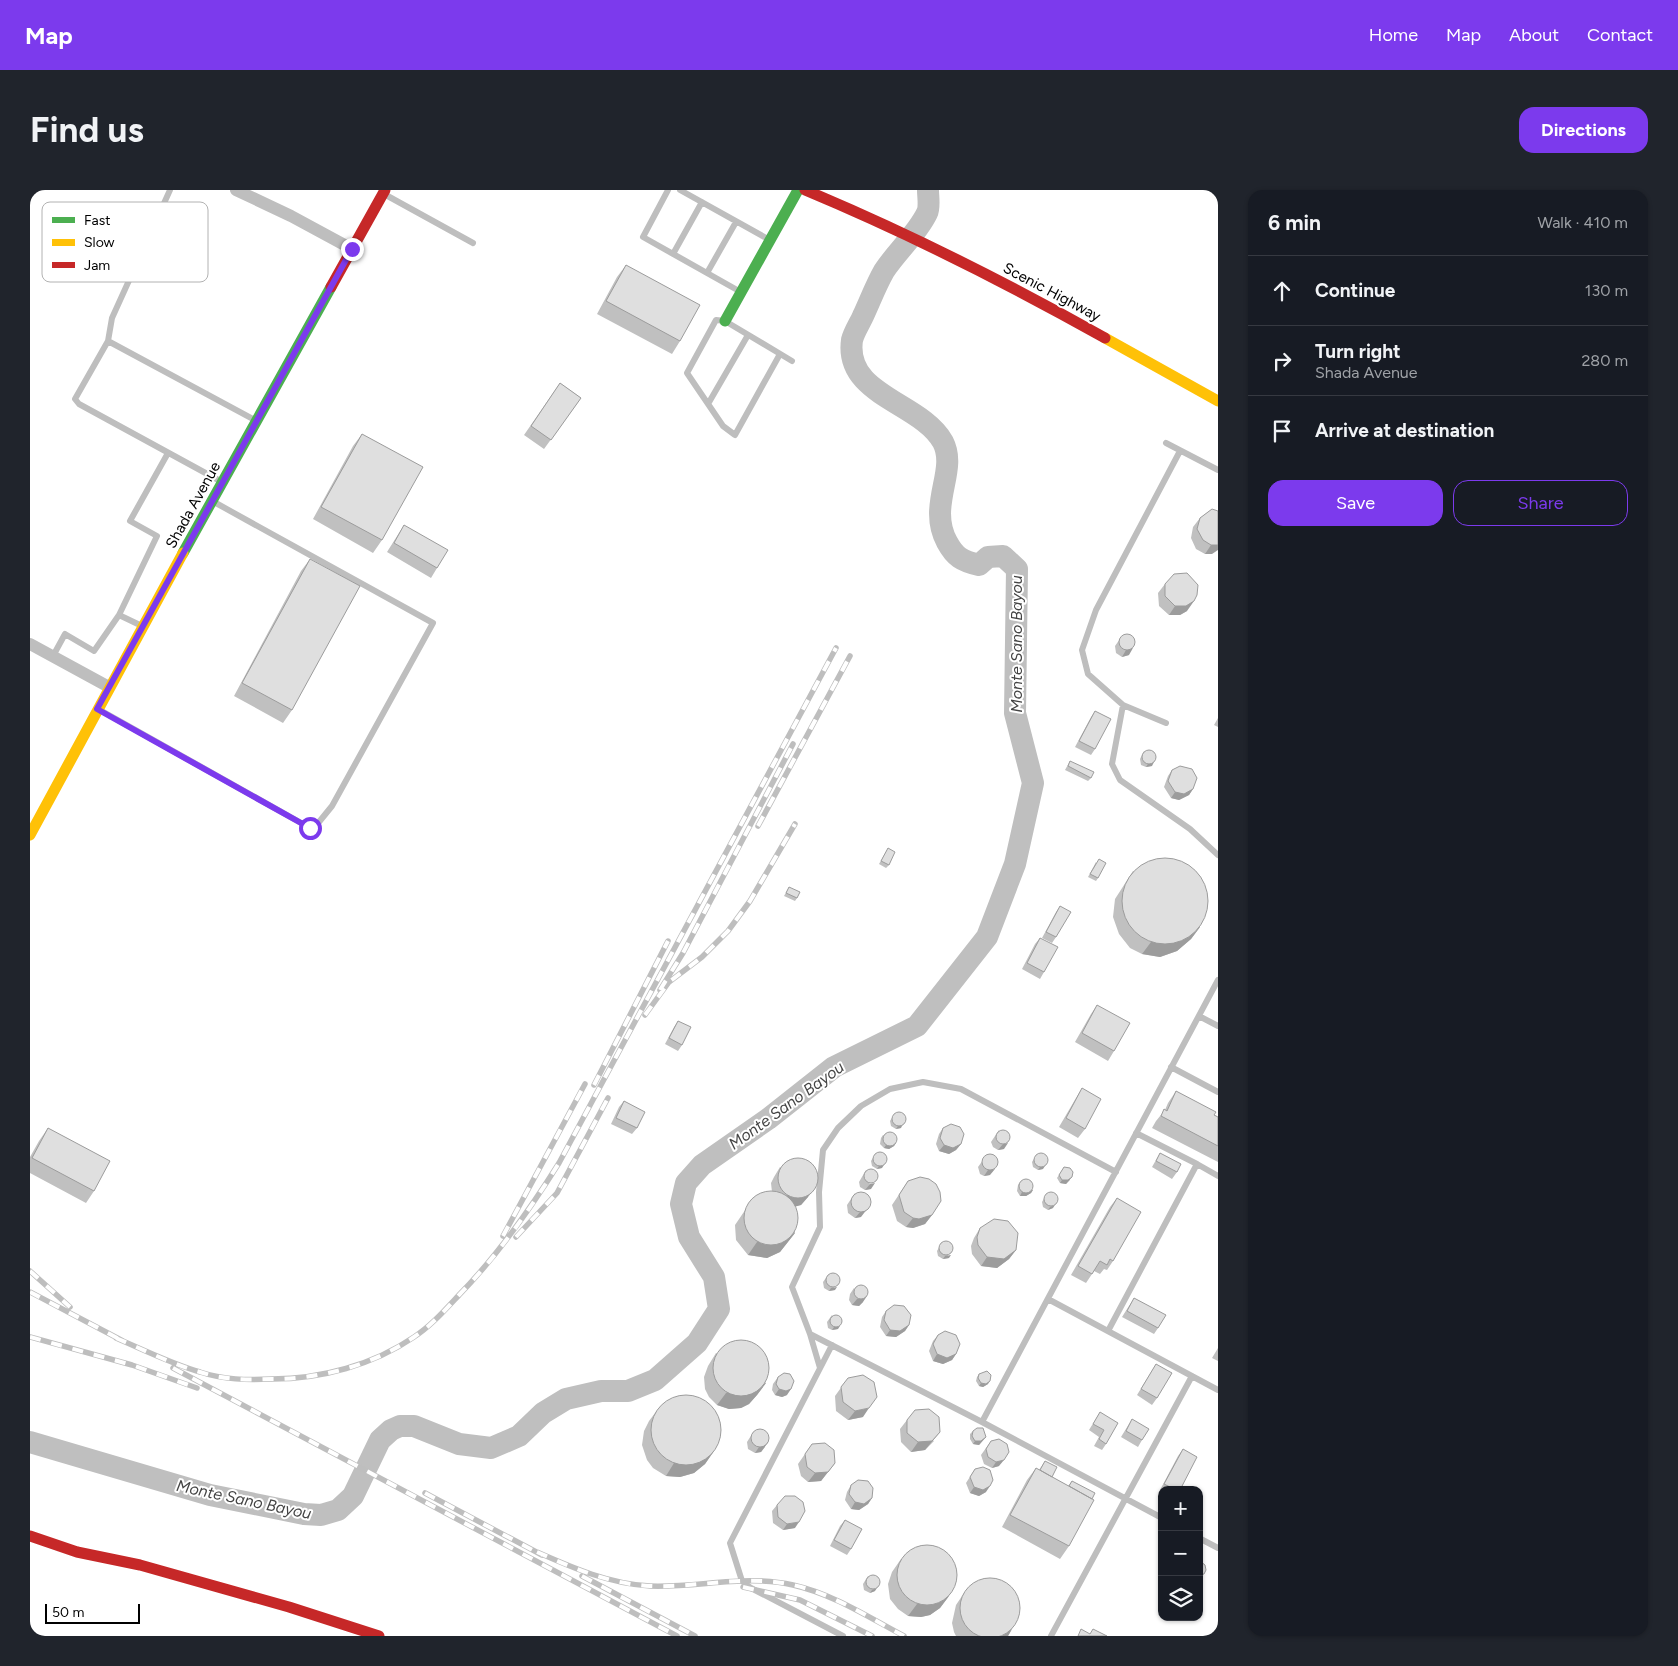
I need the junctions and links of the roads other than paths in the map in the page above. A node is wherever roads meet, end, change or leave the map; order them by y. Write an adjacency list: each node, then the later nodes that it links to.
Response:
1 (170, 190): 9 (lane)
2 (236, 190): 15 (street)
3 (668, 190): 16 (lane)
4 (680, 190): 10 (lane)
5 (798, 190): 13 (street)
6 (805, 190): 11 (street, Scenic Highway)
7 (827, 190): 11 (street, Scenic Highway)
8 (384, 192): 14 (lane); 15 (street, Shada Avenue)
9 (165, 202)
10 (702, 202): 12 (lane); 16 (lane)
11 (869, 215): 25 (street, Scenic Highway)
12 (736, 222): 13 (lane); 17 (lane)
13 (771, 241): 19 (street)
14 (472, 244)
15 (352, 249): 27 (street, Shada Avenue)
16 (673, 254): 17 (lane)
17 (707, 273): 19 (lane)
18 (128, 282): 22 (lane)
19 (742, 293): 20 (street)
20 (725, 321): 21 (lane); 26 (lane)
21 (748, 335): 23 (lane); 26 (lane)
22 (108, 341): 27 (lane); 30 (lane)
23 (780, 354): 24 (lane); 26 (lane)
24 (792, 361)
25 (1218, 400)
26 (708, 404)
27 (257, 422): 32 (street, Shada Avenue)
28 (1166, 444): 29 (lane)
29 (1180, 451): 31 (lane); 39 (lane)
30 (168, 453): 32 (lane); 34 (lane)
31 (1218, 470)
32 (223, 483): 33 (street, Shada Avenue)
33 (212, 501): 35 (street, Shada Avenue); 40 (lane)
34 (119, 615): 35 (lane); 37 (lane)
35 (143, 627): 38 (street, Shada Avenue)
36 (30, 644): 37 (street)
37 (53, 656): 38 (street)
38 (109, 687): 40 (street, Shada Avenue)
39 (1123, 705): 41 (lane); 43 (lane)
40 (97, 709): 42 (street, Shada Avenue)
41 (1166, 724)
42 (30, 835)
43 (1218, 855)
44 (1218, 980): 45 (lane)
45 (1199, 1016): 46 (lane); 47 (lane)
46 (1218, 1026)
47 (1171, 1067): 48 (lane); 49 (lane)
48 (1218, 1092)
49 (1136, 1133): 50 (lane); 51 (lane)
50 (1197, 1164): 52 (lane); 54 (lane)
51 (1116, 1172): 53 (lane); 55 (lane)
52 (1218, 1176)
53 (1048, 1299): 54 (lane); 60 (lane)
54 (1108, 1331): 58 (lane)
55 (810, 1334): 56 (lane); 57 (lane)
56 (832, 1345): 57 (lane); 60 (lane)
57 (820, 1368): 67 (lane)
58 (1192, 1376): 59 (lane); 61 (lane)
59 (1218, 1390)
60 (982, 1422): 61 (lane)
61 (1126, 1498): 62 (lane); 68 (lane)
62 (1158, 1516)
63 (30, 1536): 66 (street)
64 (1203, 1540): 65 (lane)
65 (1218, 1548)
66 (379, 1636)
67 (843, 1636)
68 (1051, 1636)

